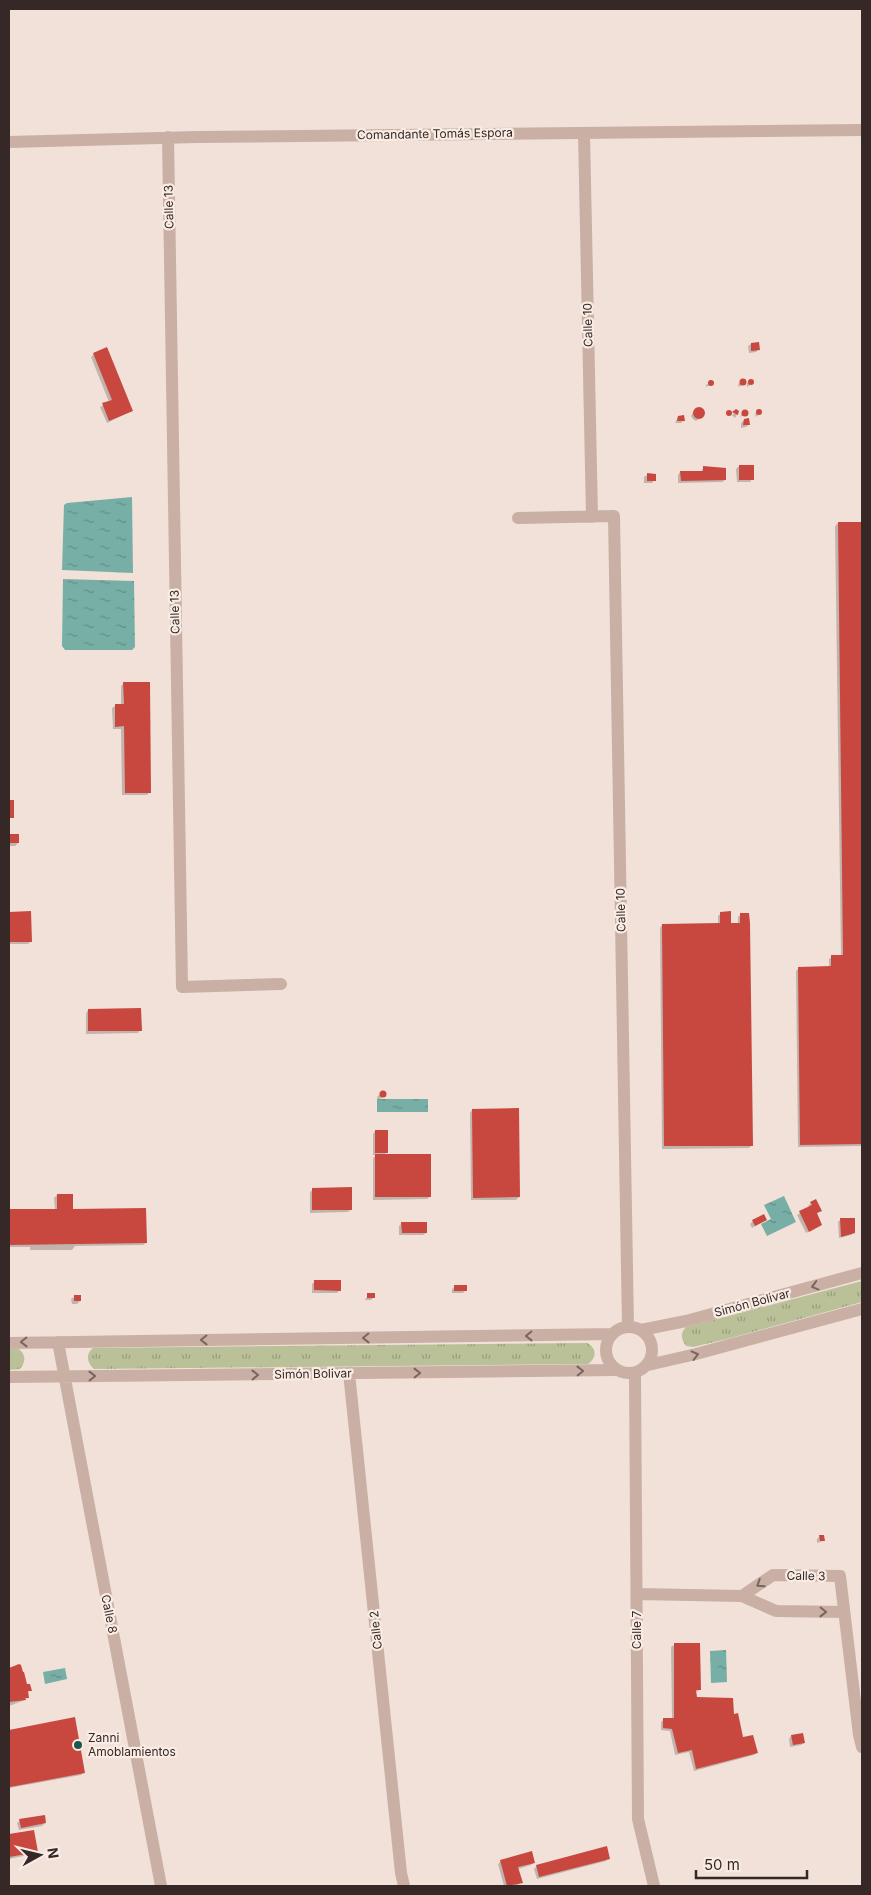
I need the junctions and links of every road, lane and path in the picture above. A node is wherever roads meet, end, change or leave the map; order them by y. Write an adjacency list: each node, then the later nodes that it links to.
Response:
1 (862, 130): 2 (street, Comandante Tomás Espora)
2 (584, 133): 3 (street, Comandante Tomás Espora); 5 (street, Calle 10)
3 (168, 137): 4 (street, Comandante Tomás Espora); 7 (street, Calle 13)
4 (9, 142)
5 (592, 517): 6 (street, Calle 10); 10 (street, Calle 10)
6 (518, 518)
7 (281, 984)
8 (862, 1273): 11 (street, Simón Bolivar, one-way to 11)
9 (862, 1309): 15 (street, one-way to 9)
10 (628, 1327): 11 (street); 12 (street)
11 (641, 1330): 15 (street)
12 (612, 1334): 13 (street, one-way to 13); 16 (street)
13 (58, 1342): 14 (street, one-way to 14); 20 (street, Calle 8)
14 (9, 1343)
15 (648, 1365): 17 (street)
16 (616, 1370): 17 (street); 18 (street, Simón Bolivar, one-way to 16)
17 (635, 1373): 21 (street, Calle 7)
18 (349, 1374): 20 (street, Simón Bolivar, one-way to 18); 26 (street, Calle 2)
19 (9, 1377): 20 (street, Simón Bolivar)
20 (65, 1377): 25 (street, Calle 8)
21 (636, 1594): 22 (street); 27 (street, Calle 7)
22 (742, 1596): 23 (street, one-way to 23); 23 (street, Calle 3, one-way to 22)
23 (844, 1612): 24 (street, Calle 3)
24 (862, 1747)
25 (161, 1886)
26 (404, 1886)
27 (654, 1886)

